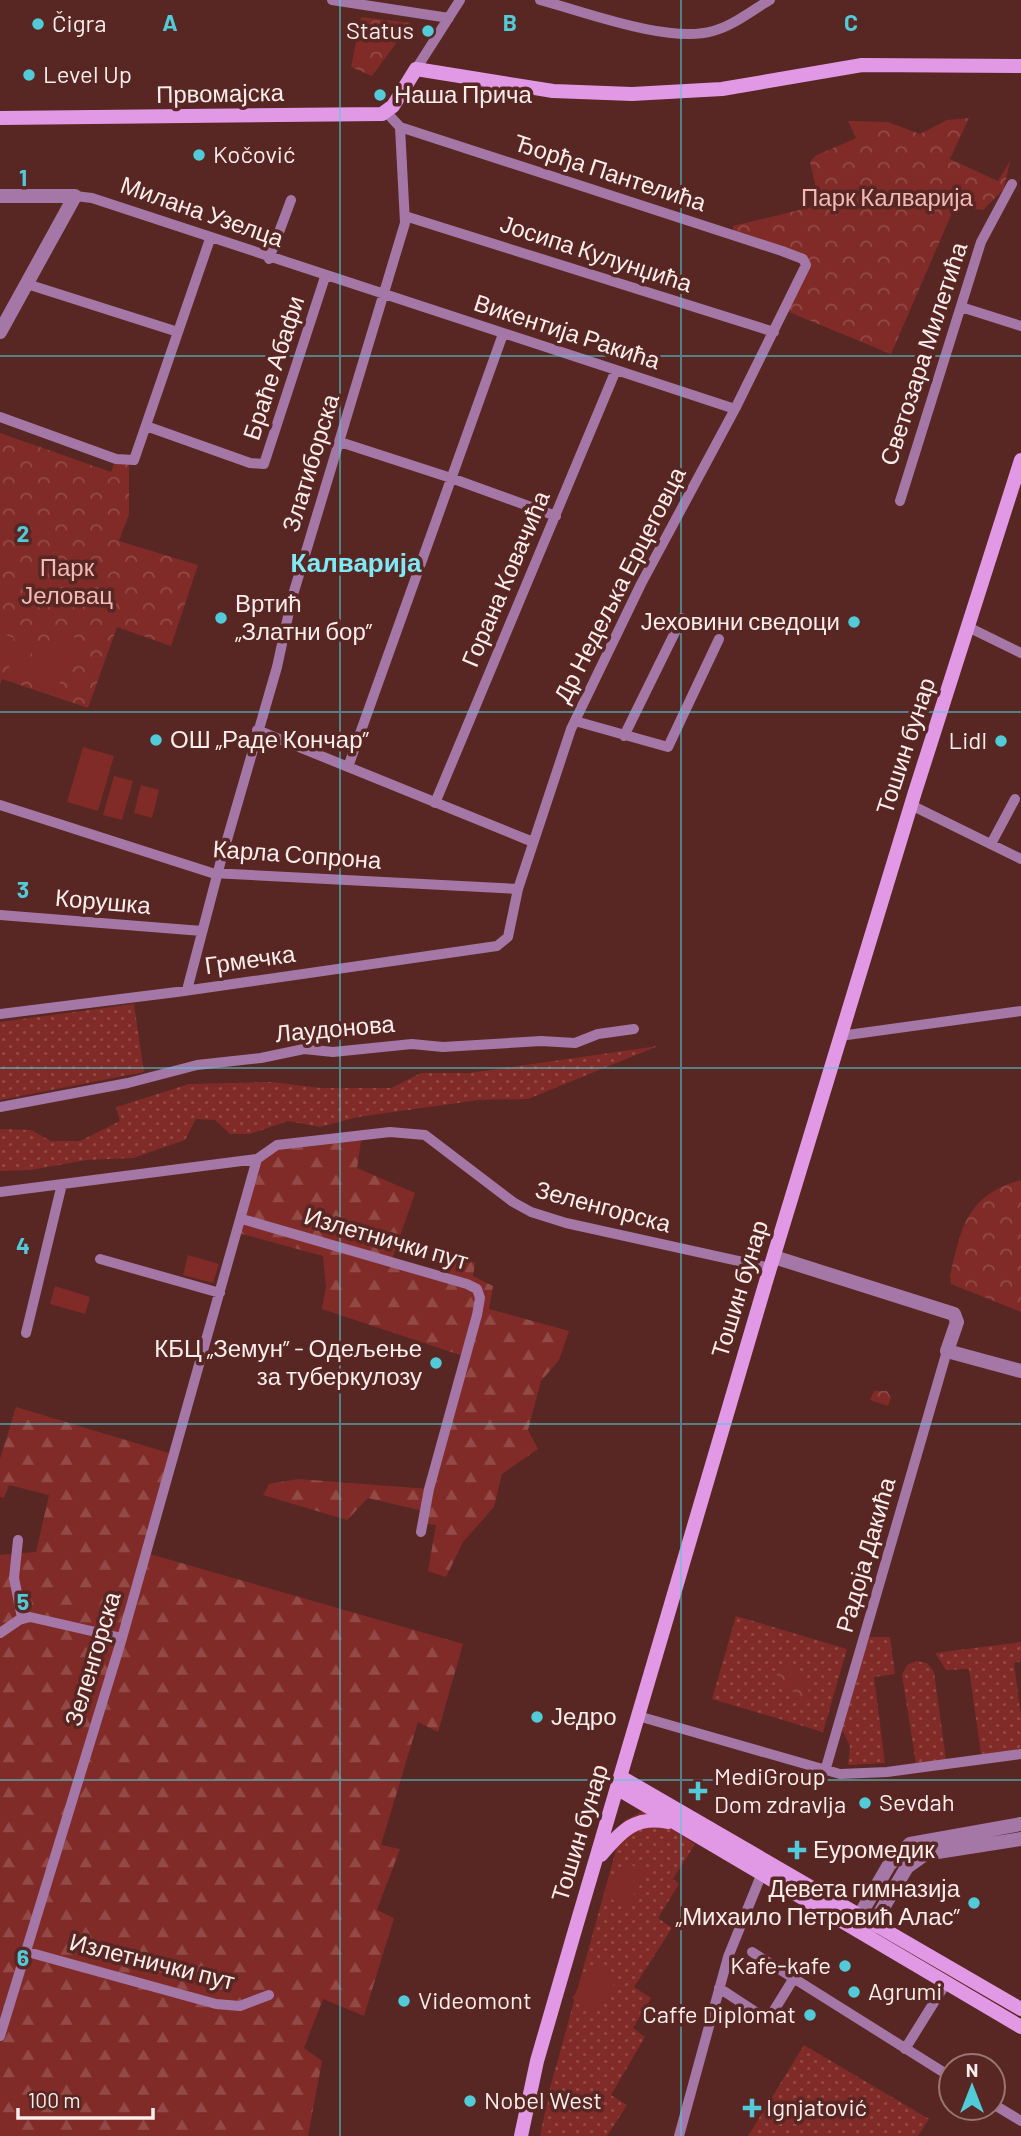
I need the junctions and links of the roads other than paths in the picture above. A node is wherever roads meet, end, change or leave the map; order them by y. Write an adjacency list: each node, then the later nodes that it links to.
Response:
1 (332, 0): 5 (street)
2 (460, 0): 5 (street)
3 (540, 0): 4 (street)
4 (770, 0)
5 (449, 18): 7 (street)
6 (1021, 66): 7 (main road)
7 (416, 69): 8 (main road)
8 (387, 113): 9 (main road, Првомајска); 10 (street)
9 (0, 118)
10 (400, 127): 15 (street, Златиборска); 18 (street, Ђорђа Пантелића)
11 (1012, 184): 22 (street, Светозара Милетића)
12 (75, 196): 13 (street, Милана Узелца); 16 (street, Милана Узелца); 20 (street)
13 (0, 197)
14 (291, 200): 17 (street)
15 (405, 216): 21 (street, Златиборска); 26 (street, Јосипа Кулунџића)
16 (211, 239): 17 (street, Милана Узелца); 25 (street)
17 (270, 259): 19 (street, Милана Узелца)
18 (805, 262): 26 (street, Др Недељка Ерцеговца)
19 (326, 277): 21 (street, Милана Узелца); 31 (street, Браће Абафи)
20 (27, 284): 24 (street); 25 (street)
21 (385, 296): 27 (street, Викентија Ракића); 32 (street, Златиборска)
22 (961, 307): 23 (street); 35 (street, Светозара Милетића)
23 (1021, 326)
24 (0, 332)
25 (178, 332): 31 (street)
26 (774, 332): 29 (street, Др Недељка Ерцеговца)
27 (503, 334): 28 (street, Викентија Ракића); 34 (street)
28 (616, 370): 29 (street, Викентија Ракића); 36 (street, Горана Ковачића)
29 (735, 410): 41 (street, Др Недељка Ерцеговца)
30 (0, 417): 31 (street)
31 (146, 426)
32 (340, 442): 34 (street); 42 (street, Златиборска)
33 (1021, 460): 38 (main road, Тошин бунар)
34 (451, 478): 36 (street); 44 (street)
35 (900, 500)
36 (556, 516): 46 (street, Горана Ковачића)
37 (682, 618): 43 (street)
38 (968, 627): 40 (street); 48 (main road, Тошин бунар)
39 (719, 639): 43 (street)
40 (1021, 653)
41 (575, 721): 43 (street); 49 (street, Др Недељка Ерцеговца)
42 (257, 730): 44 (street); 52 (street, Златиборска)
43 (624, 737)
44 (348, 767): 46 (street)
45 (1015, 799): 50 (street)
46 (435, 803): 49 (street)
47 (0, 805): 52 (street, Карла Сопрона)
48 (911, 805): 50 (street); 61 (main road, Тошин бунар)
49 (533, 842): 53 (street, Др Недељка Ерцеговца)
50 (991, 844): 51 (street)
51 (1021, 859)
52 (217, 874): 53 (street, Карла Сопрона); 55 (street, Златиборска)
53 (518, 889): 56 (street, Др Недељка Ерцеговца)
54 (0, 915): 55 (street, Корушка)
55 (202, 931): 57 (street, Златиборска)
56 (506, 942): 57 (street, Грмечка)
57 (187, 990): 59 (street, Грмечка)
58 (1021, 1011): 61 (street)
59 (0, 1014)
60 (634, 1029): 62 (street, Лаудонова)
61 (840, 1036): 68 (main road, Тошин бунар)
62 (0, 1107)
63 (257, 1159): 64 (street); 66 (street, Зеленгорска); 68 (street, Зеленгорска)
64 (62, 1184): 65 (street); 70 (street)
65 (0, 1192)
66 (242, 1219): 69 (street, Зеленгорска); 73 (street, Излетнички пут)
67 (100, 1259): 69 (street)
68 (772, 1263): 71 (street); 78 (main road, Тошин бунар)
69 (220, 1293): 77 (street, Зеленгорска)
70 (26, 1332)
71 (947, 1351): 72 (street); 80 (street, Радоја Дакића)
72 (1021, 1371)
73 (421, 1532)
74 (18, 1540): 75 (street)
75 (22, 1618): 76 (street); 77 (street)
76 (0, 1633)
77 (122, 1639): 89 (street, Зеленгорска)
78 (638, 1716): 80 (street); 81 (main road, Тошин бунар)
79 (1021, 1754): 80 (street)
80 (825, 1771)
81 (619, 1783): 83 (main road); 85 (main road, Тошин бунар); 87 (main road)
82 (1021, 1824): 87 (street)
83 (680, 1826): 85 (main road); 86 (main road)
84 (1021, 1839): 88 (street)
85 (595, 1862): 100 (main road, Тошин бунар)
86 (762, 1873): 87 (main road); 93 (street)
87 (857, 1920): 88 (main road)
88 (871, 1928): 92 (main road); 95 (main road)
89 (24, 1951): 94 (street, Излетнички пут); 97 (street, Зеленгорска)
90 (752, 1952): 91 (street)
91 (794, 1978): 93 (street); 98 (street)
92 (946, 1983): 96 (main road); 98 (street)
93 (719, 1988): 101 (street)
94 (269, 1995)
95 (1021, 2009)
96 (1021, 2027)
97 (0, 2036)
98 (905, 2049): 99 (street)
99 (937, 2068)
100 (521, 2136)
101 (679, 2136)

